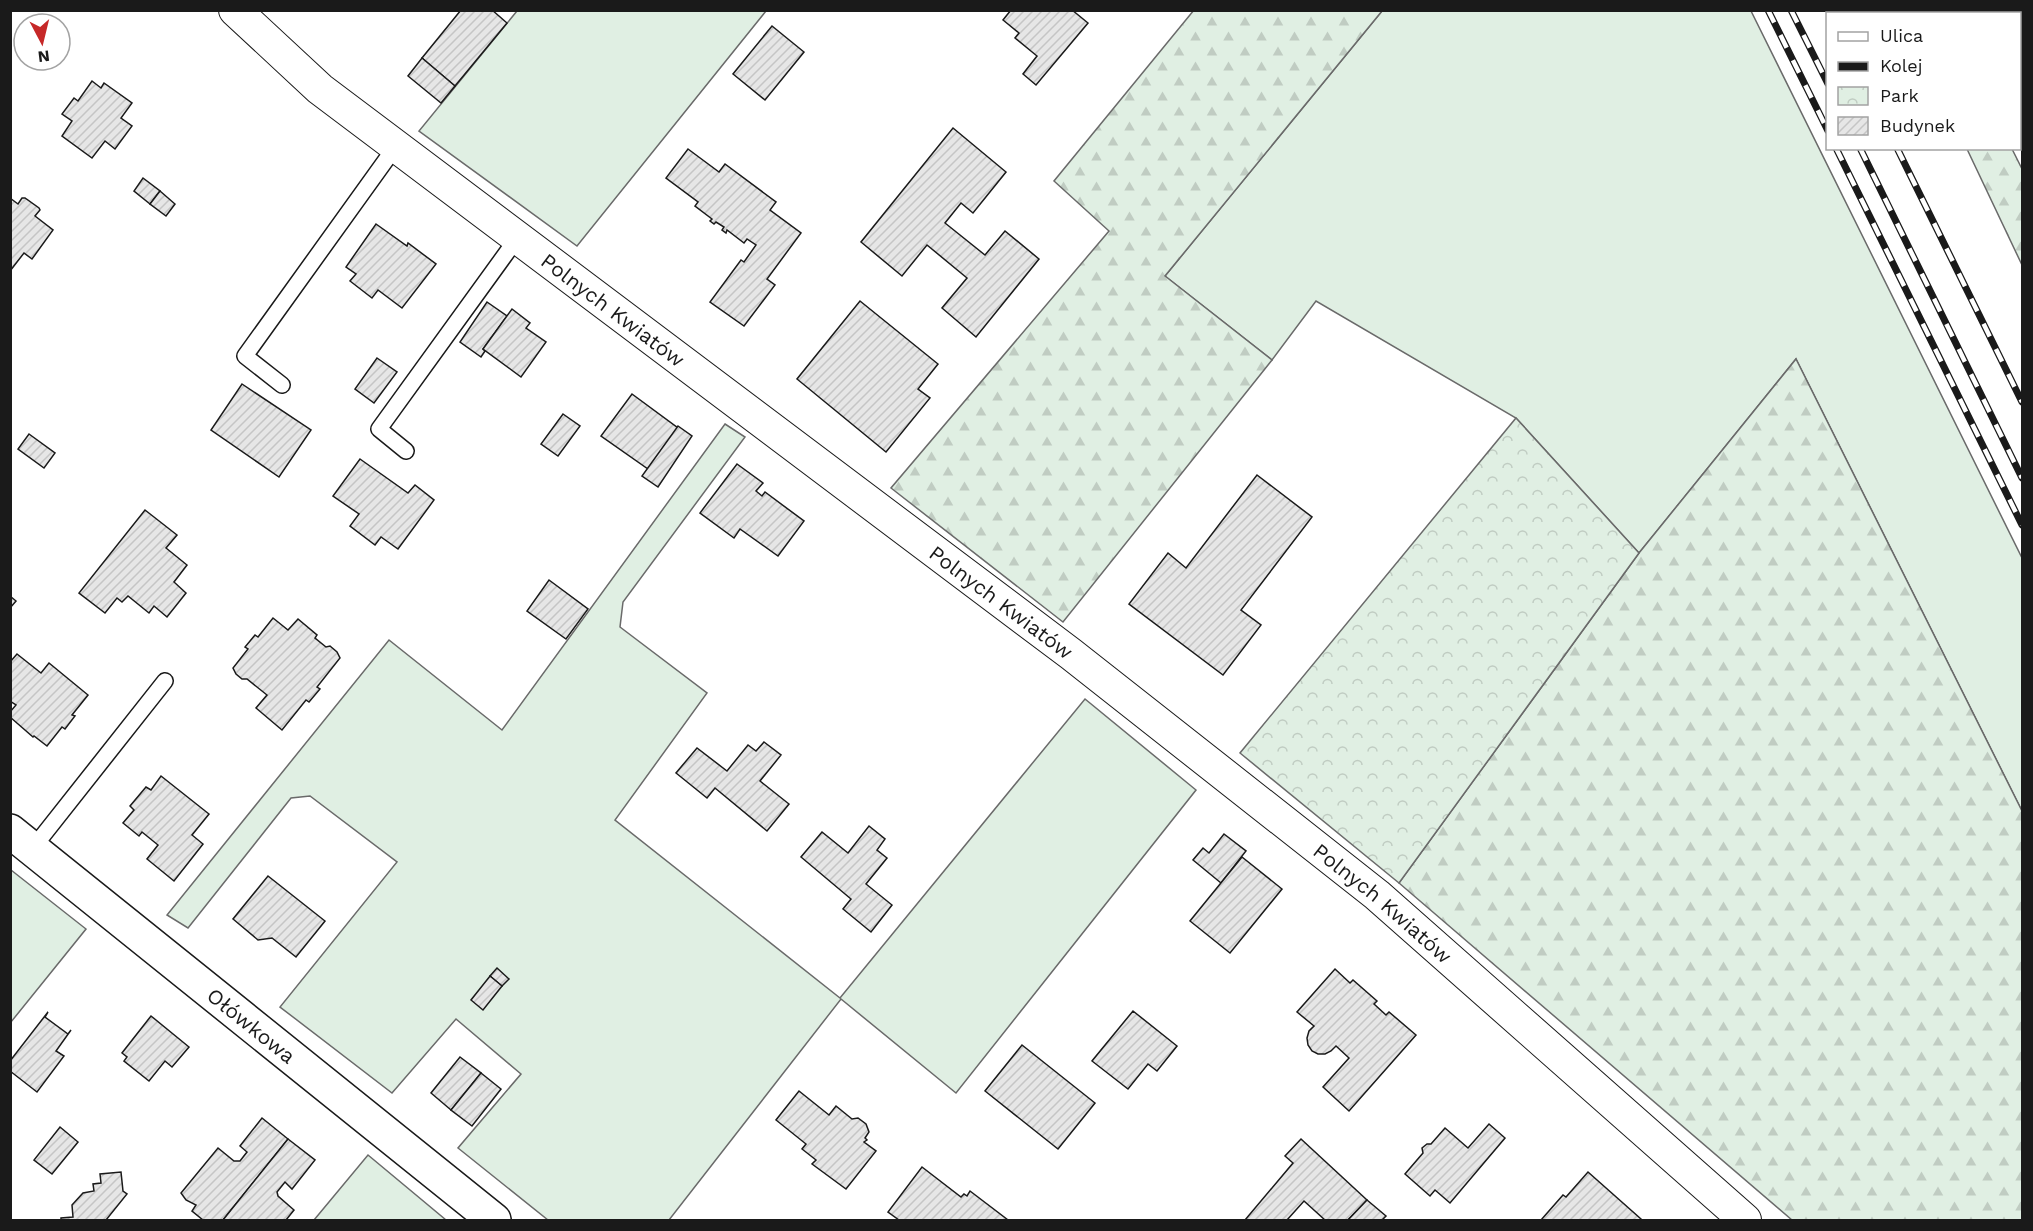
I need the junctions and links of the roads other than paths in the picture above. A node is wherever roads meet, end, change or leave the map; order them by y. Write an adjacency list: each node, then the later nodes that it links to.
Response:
1 (238, 11): 2 (street, Polnych Kwiatów)
2 (396, 146): 3 (street, Polnych Kwiatów); 4 (lane)
3 (518, 237): 5 (lane); 9 (street, Polnych Kwiatów)
4 (282, 385)
5 (406, 451)
6 (165, 681): 7 (lane)
7 (22, 839): 8 (street, Ołówkowa)
8 (494, 1221)
9 (1745, 1221)

